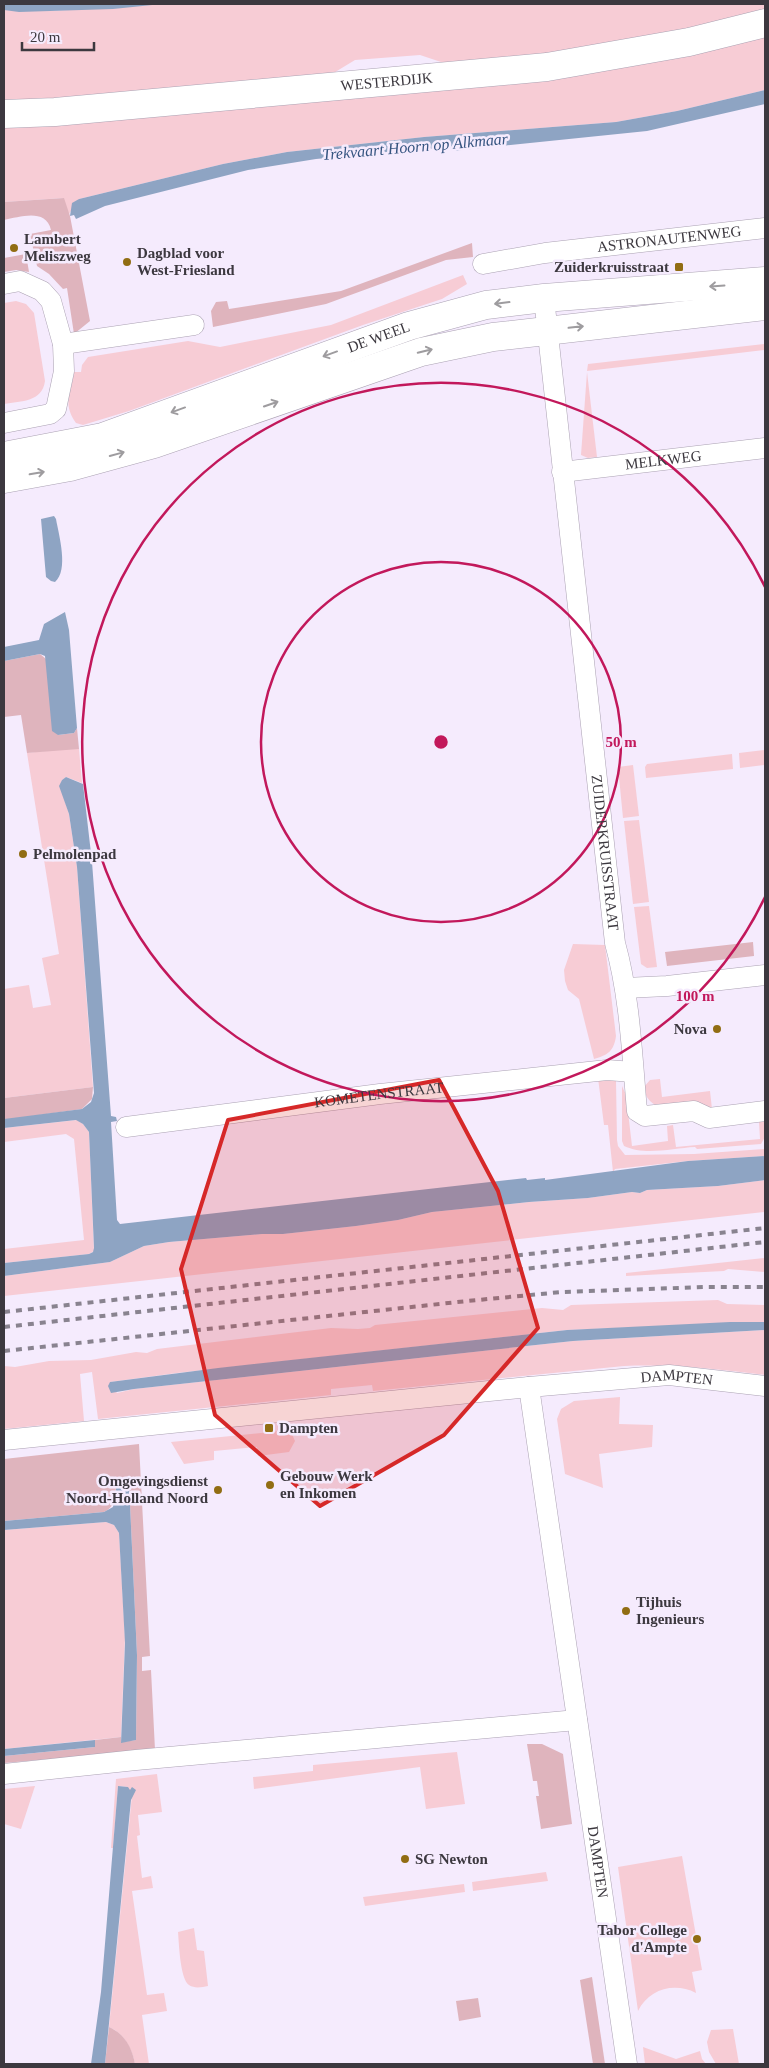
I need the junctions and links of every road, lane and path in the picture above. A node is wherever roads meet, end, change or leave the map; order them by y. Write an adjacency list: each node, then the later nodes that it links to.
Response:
1 (765, 23): 2 (street, WESTERDIJK)
2 (4, 114)
3 (765, 228): 4 (street, ASTRONAUTENWEG)
4 (483, 264)
5 (765, 281): 7 (street, DE WEEL, one-way to 7)
6 (4, 284): 11 (street)
7 (544, 298): 10 (street, ZUIDERKRUISSTRAAT); 14 (street, DE WEEL, one-way to 14)
8 (765, 306): 10 (street, DE WEEL, one-way to 8)
9 (194, 325): 11 (street)
10 (546, 330): 15 (street, ZUIDERKRUISSTRAAT); 16 (street, DE WEEL, one-way to 10)
11 (62, 344): 12 (street)
12 (4, 423)
13 (765, 448): 15 (street, MELKWEG)
14 (4, 456)
15 (562, 472): 18 (street, ZUIDERKRUISSTRAAT)
16 (4, 479)
17 (765, 975): 18 (street)
18 (625, 988): 19 (street, ZUIDERKRUISSTRAAT)
19 (634, 1072): 20 (street, ZUIDERKRUISSTRAAT); 21 (street, KOMETENSTRAAT)
20 (765, 1111)
21 (126, 1127)
22 (765, 1386): 23 (street, DAMPTEN)
23 (529, 1387): 24 (street, DAMPTEN); 25 (street, DAMPTEN)
24 (4, 1440)
25 (577, 1720): 26 (street); 27 (street, DAMPTEN)
26 (4, 1774)
27 (627, 2064)

